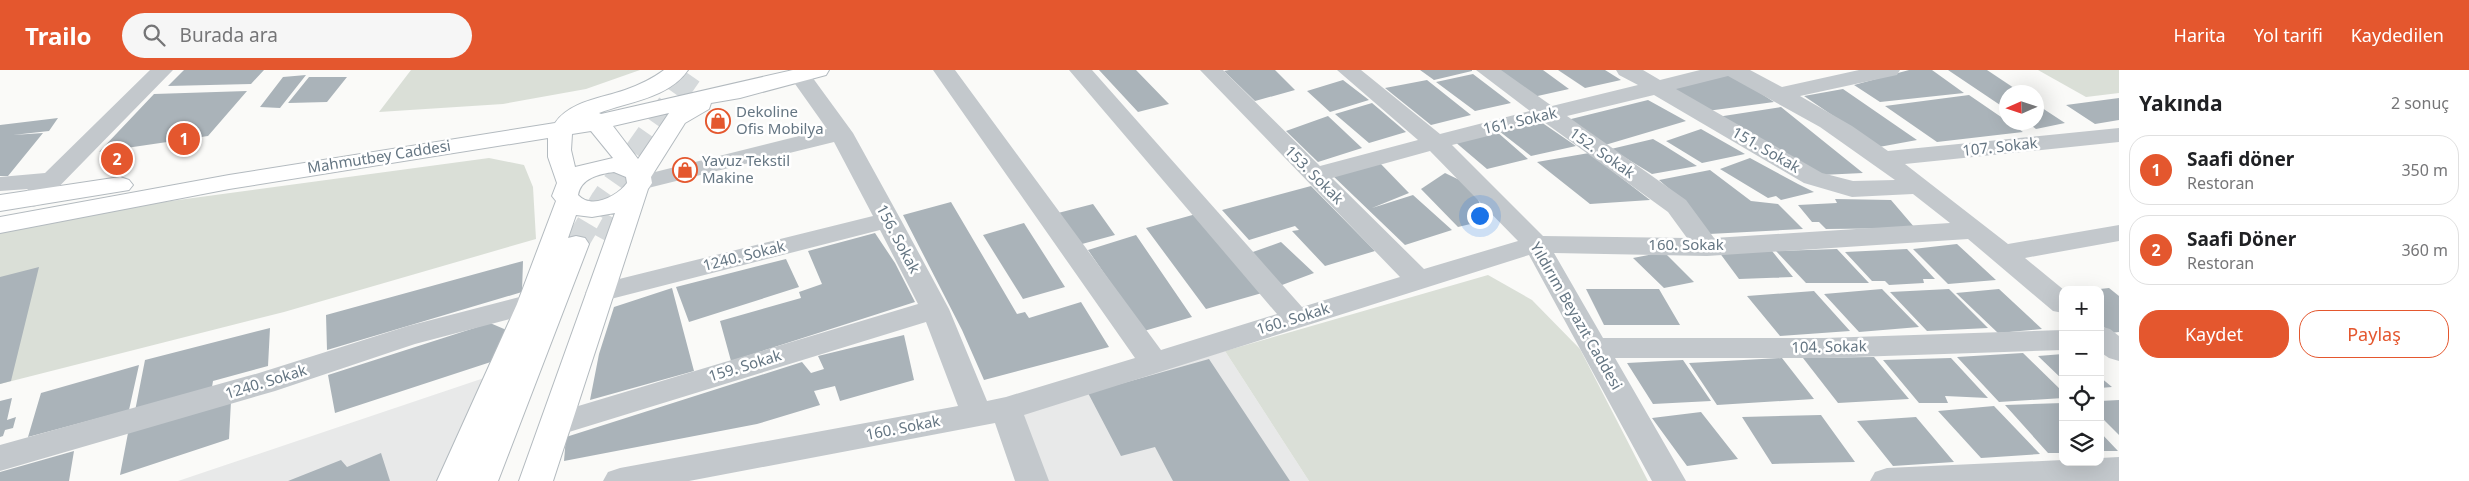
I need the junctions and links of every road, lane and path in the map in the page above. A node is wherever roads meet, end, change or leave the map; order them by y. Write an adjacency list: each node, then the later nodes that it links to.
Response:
1 (162, 70): 25 (street)
2 (677, 70): 17 (main road)
3 (944, 70): 47 (street)
4 (1080, 70): 44 (street)
5 (1211, 70): 24 (street, 153. Sokak)
6 (1348, 70): 21 (street, Yıldırım Beyazıt Caddesi)
7 (1487, 70): 16 (street, 152. Sokak)
8 (1627, 70): 14 (street, 151. Sokak)
9 (1726, 70): 14 (street, 161. Sokak)
10 (1733, 70): 15 (street)
11 (1889, 70): 15 (street)
12 (808, 72): 13 (main road); 19 (street, 156. Sokak)
13 (748, 74): 17 (main road, Mahmutbey Caddesi); 26 (main road)
14 (1657, 88): 16 (street, 161. Sokak); 29 (street, 151. Sokak)
15 (1780, 94): 23 (street)
16 (1549, 115): 21 (street, 161. Sokak); 37 (street, 152. Sokak)
17 (591, 117): 18 (main road); 26 (main road); 30 (main road, Mahmutbey Caddesi)
18 (562, 129): 22 (main road, Mahmutbey Caddesi); 27 (main road)
19 (841, 134): 26 (street); 32 (street, 156. Sokak)
20 (2119, 135): 23 (street, 107. Sokak)
21 (1434, 141): 24 (street, 161. Sokak); 36 (street, Yıldırım Beyazıt Caddesi)
22 (440, 147): 27 (main road); 33 (main road, Mahmutbey Caddesi)
23 (1882, 159): 29 (street)
24 (1314, 175): 39 (street, 153. Sokak)
25 (52, 180): 28 (street); 30 (street)
26 (637, 180): 27 (main road); 27 (main road); 40 (main road)
27 (566, 183): 42 (main road)
28 (0, 184)
29 (1917, 186): 34 (street)
30 (33, 199): 31 (main road, Mahmutbey Caddesi)
31 (0, 203)
32 (888, 220): 40 (street, 1240. Sokak); 43 (street, 156. Sokak)
33 (0, 225)
34 (1974, 230): 37 (street, 160. Sokak); 38 (street)
35 (2119, 233): 38 (street)
36 (1536, 244): 37 (street, 160. Sokak); 39 (street, 160. Sokak); 46 (street, Yıldırım Beyazıt Caddesi)
37 (1707, 247)
38 (2002, 254): 41 (street)
39 (1418, 280): 44 (street, 160. Sokak)
40 (599, 293): 49 (main road)
41 (2059, 301)
42 (531, 304): 50 (street, 1240. Sokak); 52 (main road)
43 (935, 309): 48 (street, 156. Sokak); 49 (street, 159. Sokak)
44 (1296, 318): 47 (street, 160. Sokak)
45 (2059, 340): 46 (street, 104. Sokak)
46 (1595, 348): 58 (street, Yıldırım Beyazıt Caddesi)
47 (1154, 363): 48 (street, 160. Sokak)
48 (992, 412): 56 (street, 160. Sokak); 57 (street, 156. Sokak)
49 (556, 424): 55 (main road)
50 (0, 458)
51 (2119, 470): 59 (street)
52 (454, 481)
53 (480, 481): 54 (main road)
54 (519, 481)
55 (536, 481)
56 (620, 481)
57 (1032, 481)
58 (1669, 481)
59 (1887, 481)

